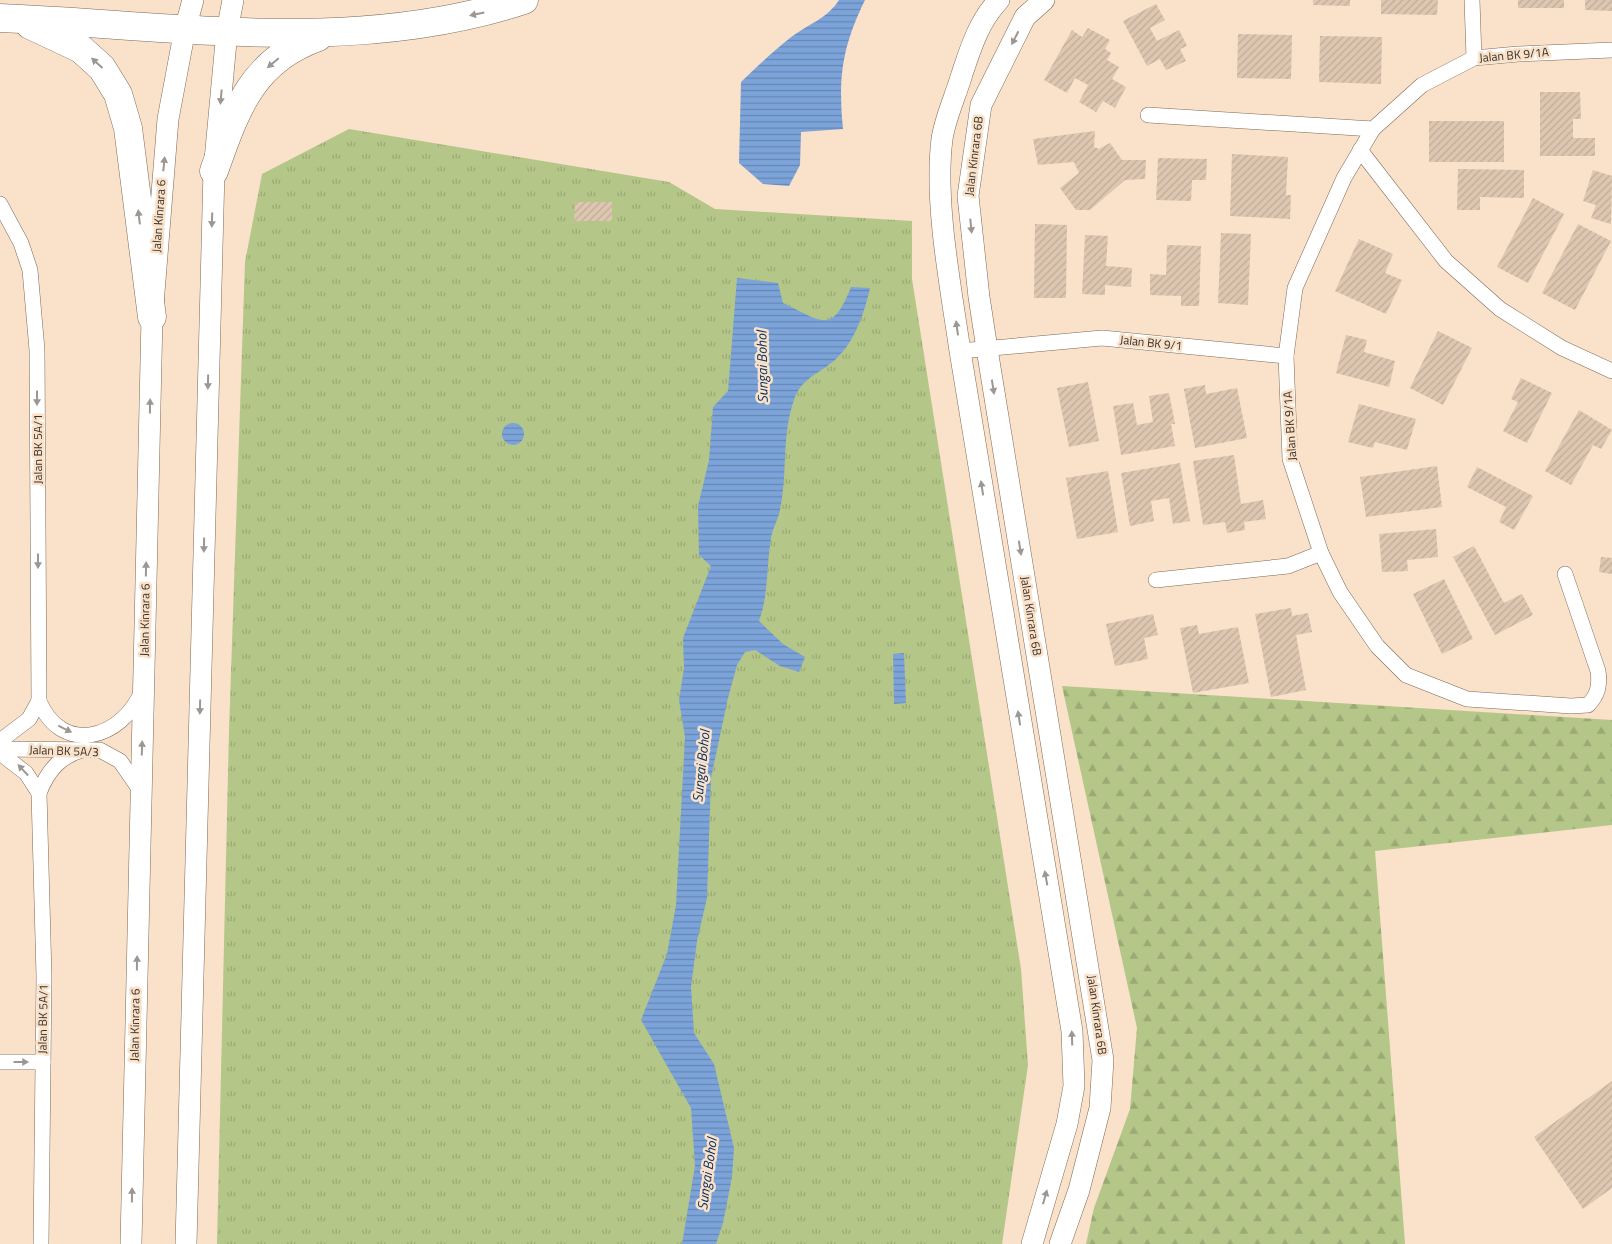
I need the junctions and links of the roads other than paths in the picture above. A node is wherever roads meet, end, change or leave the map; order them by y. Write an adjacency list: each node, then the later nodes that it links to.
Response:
1 (193, 0): 8 (street, Jalan Kinrara 6)
2 (233, 0): 9 (street)
3 (524, 0): 10 (highway, one-way to 10)
4 (999, 0): 20 (street, one-way to 4)
5 (1044, 0): 19 (street, Jalan Kinrara 6B, one-way to 19)
6 (1472, 0): 12 (street)
7 (7, 18): 8 (highway); 18 (highway, one-way to 7)
8 (185, 28): 9 (highway); 18 (street, Jalan Kinrara 6, one-way to 8)
9 (227, 31): 10 (highway); 16 (street, one-way to 16)
10 (331, 33): 16 (highway, one-way to 16)
11 (1612, 50): 12 (street, Jalan BK 9/1A)
12 (1474, 58): 14 (street, Jalan BK 9/1A)
13 (1148, 115): 14 (street)
14 (1373, 129): 15 (street, Jalan BK 9/1A)
15 (1360, 150): 21 (street, Jalan BK 9/1A); 22 (street)
16 (214, 171): 38 (street, one-way to 38)
17 (0, 204): 27 (street, Jalan BK 5A/1, one-way to 27)
18 (152, 317): 26 (street, Jalan Kinrara 6, one-way to 18)
19 (987, 349): 20 (street, Jalan BK 9/1); 21 (street, Jalan BK 9/1); 40 (street, Jalan Kinrara 6B, one-way to 40)
20 (960, 351): 39 (street, one-way to 20)
21 (1286, 356): 23 (street, Jalan BK 9/1A)
22 (1612, 371)
23 (1321, 552): 24 (street, Jalan BK 9/1A); 25 (street)
24 (1565, 574)
25 (1156, 580)
26 (144, 687): 27 (street, one-way to 26); 32 (street, Jalan Kinrara 6, one-way to 26)
27 (39, 701): 28 (street)
28 (0, 741)
29 (0, 748): 30 (street, Jalan BK 5A/3)
30 (85, 749): 32 (street, Jalan BK 5A/3); 33 (street, Jalan BK 5A/1)
31 (0, 753): 33 (street, one-way to 31)
32 (140, 790): 37 (street, Jalan Kinrara 6, one-way to 32)
33 (39, 794): 35 (street, Jalan BK 5A/1)
34 (0, 1062): 35 (street, one-way to 35)
35 (43, 1062): 36 (street, Jalan BK 5A/1)
36 (41, 1244)
37 (131, 1244)
38 (186, 1244)
39 (1032, 1244)
40 (1060, 1244)

